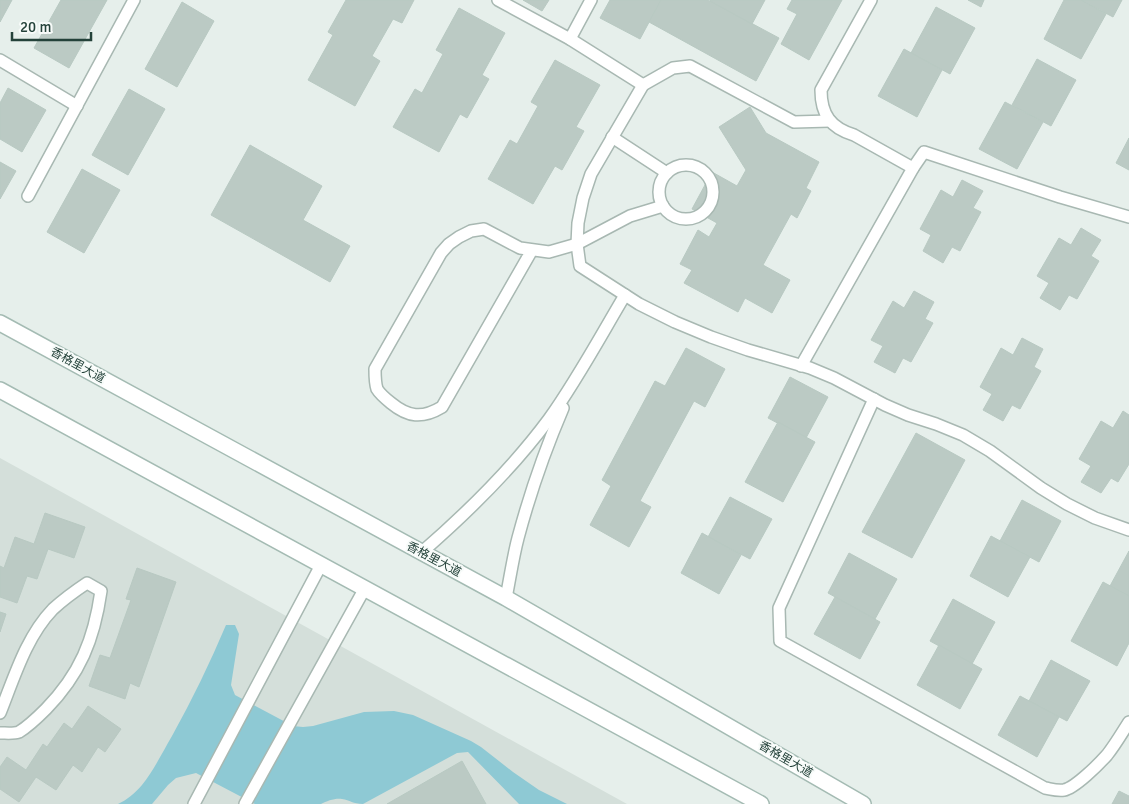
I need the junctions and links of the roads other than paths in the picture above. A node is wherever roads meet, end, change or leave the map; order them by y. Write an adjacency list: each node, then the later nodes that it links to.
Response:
1 (134, 0): 8 (lane)
2 (498, 0): 5 (lane)
3 (591, 0): 5 (lane)
4 (871, 0): 9 (lane)
5 (570, 39): 7 (lane)
6 (0, 60): 8 (lane)
7 (643, 85): 9 (lane); 10 (lane)
8 (77, 106): 13 (lane)
9 (830, 121): 11 (lane)
10 (612, 137): 12 (lane); 16 (lane)
11 (913, 168): 15 (lane); 20 (lane)
12 (667, 173): 14 (lane); 14 (lane)
13 (28, 196)
14 (663, 206): 16 (lane)
15 (1129, 217)
16 (577, 244): 17 (lane); 18 (lane)
17 (532, 250): 17 (lane)
18 (625, 295): 20 (lane); 21 (lane)
19 (0, 322): 25 (main road, 香格里大道)
20 (802, 366): 23 (lane)
21 (572, 385): 25 (lane); 28 (lane)
22 (0, 390): 26 (main road)
23 (874, 399): 24 (lane); 30 (lane)
24 (1129, 530)
25 (422, 552): 28 (main road, 香格里大道)
26 (321, 565): 27 (main road); 32 (lane)
27 (365, 588): 33 (lane); 34 (main road)
28 (506, 598): 35 (main road, 香格里大道)
29 (0, 713): 31 (lane)
30 (1129, 722)
31 (0, 733)
32 (194, 804)
33 (245, 804)
34 (761, 804)
35 (863, 804)

